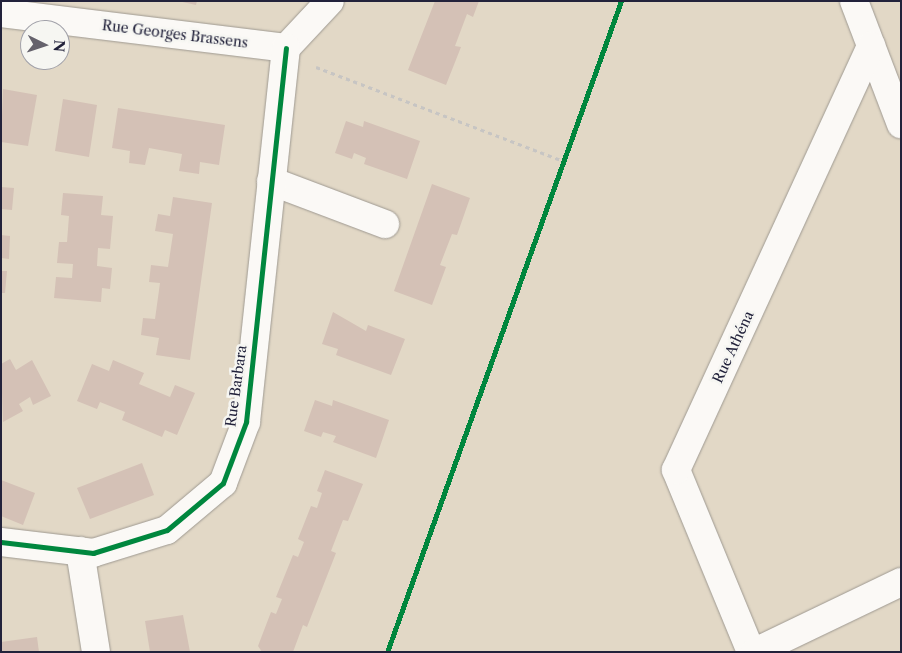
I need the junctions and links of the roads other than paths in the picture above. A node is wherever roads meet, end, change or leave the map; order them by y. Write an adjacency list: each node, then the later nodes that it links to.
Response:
1 (330, 1): 5 (street)
2 (854, 1): 4 (street)
3 (1, 13): 5 (street, Rue Georges Brassens)
4 (871, 46): 6 (street); 13 (street, Rue Athéna)
5 (285, 51): 7 (street, Rue Barbara)
6 (901, 124)
7 (271, 180): 8 (street); 10 (street, Rue Barbara)
8 (385, 224)
9 (1, 542): 10 (street, Rue Barbara)
10 (80, 551): 12 (street)
11 (901, 582): 13 (street, Rue Athéna)
12 (96, 652)
13 (753, 652)

